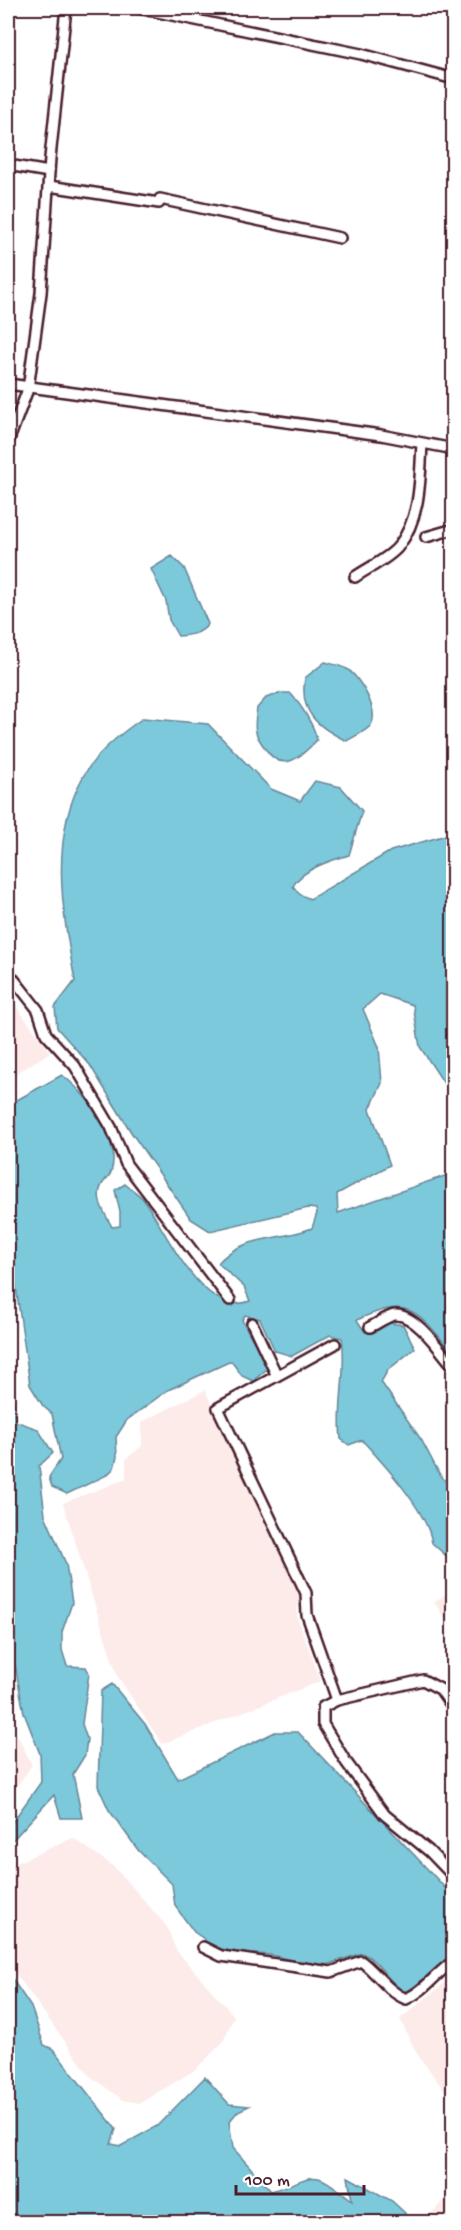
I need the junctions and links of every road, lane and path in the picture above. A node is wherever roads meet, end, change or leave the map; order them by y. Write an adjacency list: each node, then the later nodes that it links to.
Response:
1 (66, 8): 5 (street)
2 (138, 8): 3 (street)
3 (453, 80)
4 (8, 165): 5 (street)
5 (50, 172): 6 (street)
6 (49, 186): 7 (street); 9 (street)
7 (340, 238)
8 (8, 384): 9 (street)
9 (28, 389): 10 (street); 11 (street)
10 (8, 442)
11 (422, 443): 12 (street); 15 (street)
12 (453, 449)
13 (453, 529): 14 (street)
14 (426, 537)
15 (355, 577)
16 (8, 972): 17 (street)
17 (230, 1300)
18 (252, 1323): 22 (street)
19 (370, 1327): 21 (street)
20 (335, 1344): 22 (street)
21 (453, 1367)
22 (277, 1376): 23 (street)
23 (337, 1700): 24 (street); 25 (street)
24 (453, 1709)
25 (453, 1878)
26 (203, 1947): 27 (street)
27 (453, 1961)

